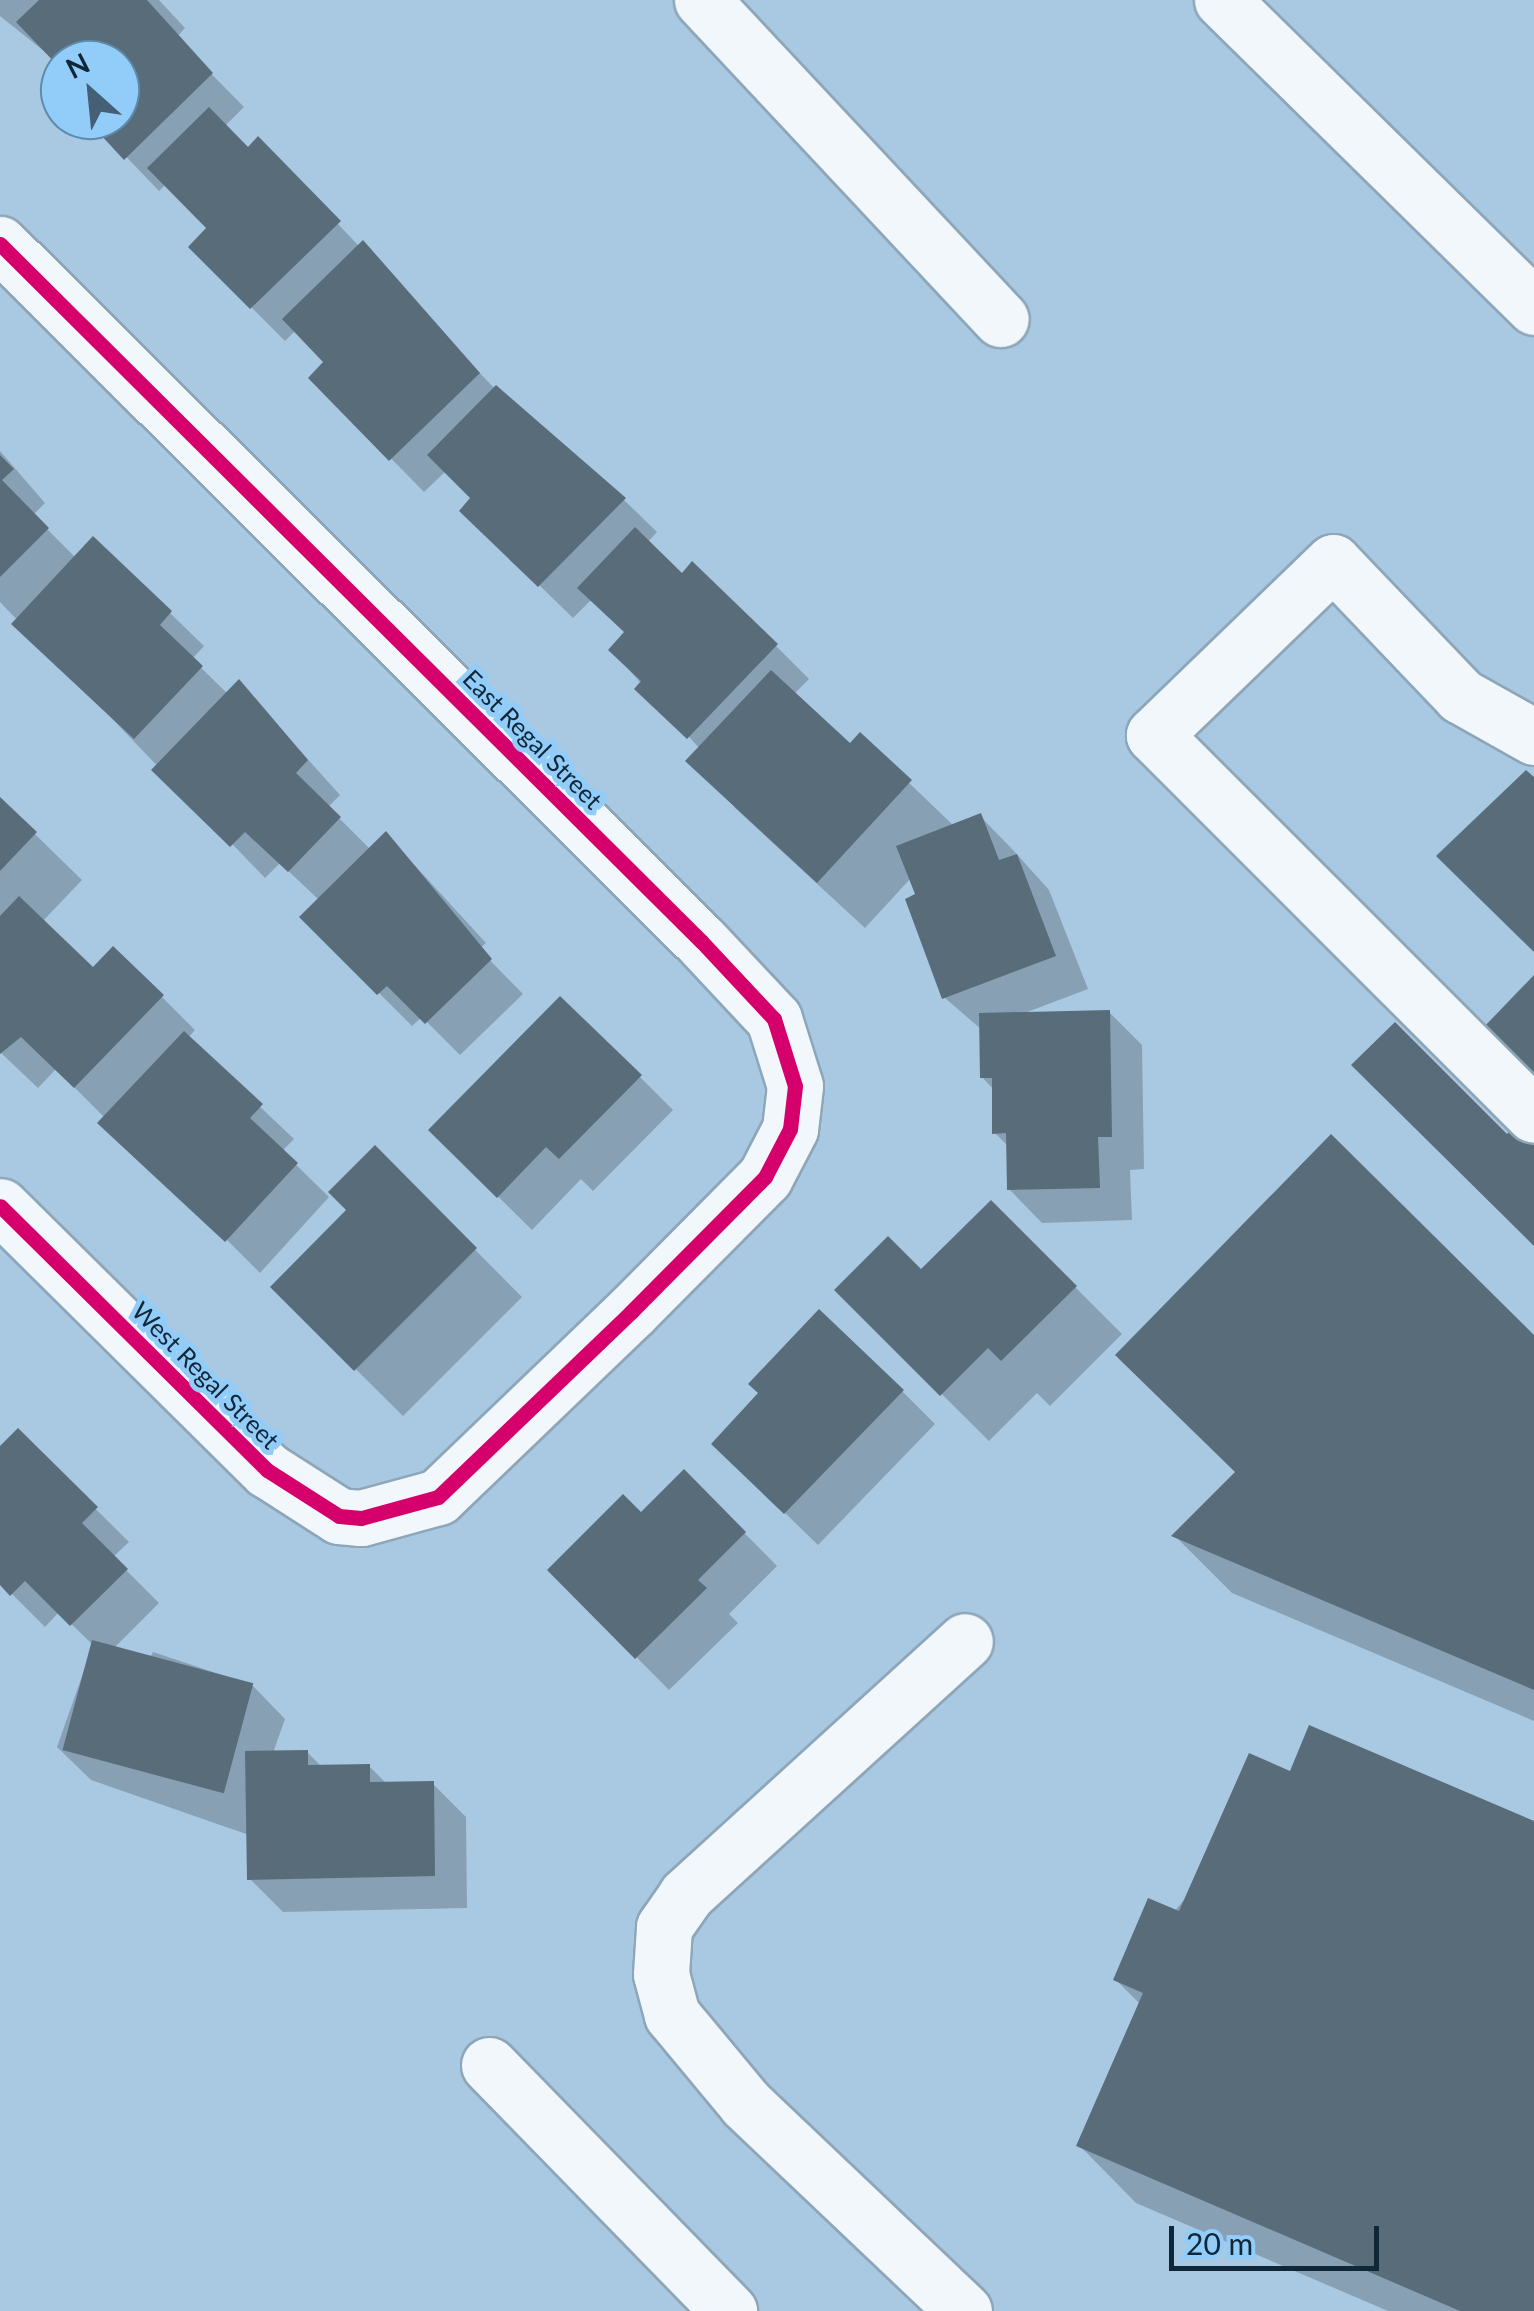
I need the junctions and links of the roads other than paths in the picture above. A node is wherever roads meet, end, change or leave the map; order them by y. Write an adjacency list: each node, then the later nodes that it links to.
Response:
1 (702, 0): 5 (street)
2 (1222, 0): 4 (street)
3 (0, 244): 9 (street, East Regal Street)
4 (1534, 306)
5 (1000, 319)
6 (1534, 737): 7 (street)
7 (1534, 1114)
8 (0, 1206): 9 (street, West Regal Street)
9 (631, 1312)
10 (965, 1642): 13 (street)
11 (489, 2065): 12 (street)
12 (729, 2311)
13 (964, 2311)

